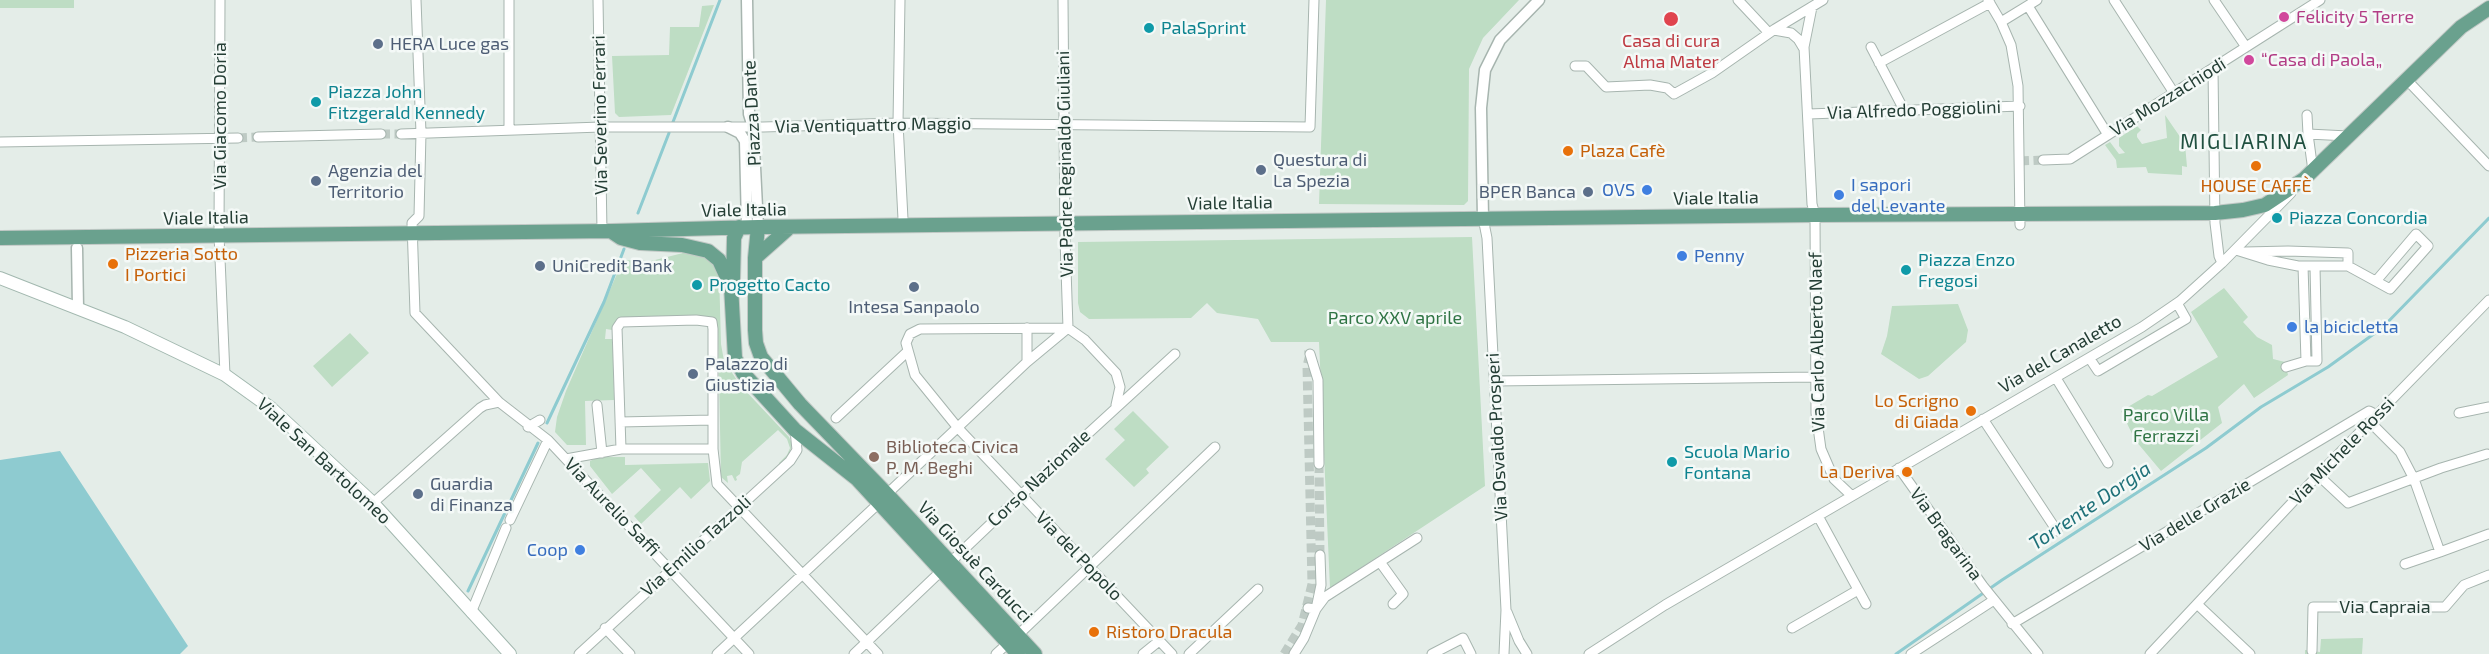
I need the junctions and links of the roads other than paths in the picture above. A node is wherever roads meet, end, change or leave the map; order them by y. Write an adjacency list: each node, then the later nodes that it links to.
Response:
1 (220, 0): 48 (street, Via Giacomo Doria)
2 (416, 0): 41 (street)
3 (509, 0): 40 (street)
4 (598, 0): 37 (street, Via Severino Ferrari)
5 (747, 0): 39 (street, Piazza Dante)
6 (900, 0): 35 (street)
7 (1063, 0): 36 (street, Via Padre Reginaldo Giuliani)
8 (1314, 0): 36 (street, Via Ventiquattro Maggio)
9 (1539, 0): 56 (street)
10 (1738, 0): 22 (street)
11 (1822, 0): 18 (street)
12 (2037, 0): 19 (street)
13 (2114, 0): 30 (street)
14 (2214, 0): 24 (street)
15 (2320, 0): 17 (street, Via Mozzachiodi)
16 (1989, 2): 21 (street); 26 (street)
17 (2307, 4): 24 (street, Via Mozzachiodi)
18 (1812, 6): 22 (street); 25 (street, Via Carlo Alberto Naef)
19 (2028, 6): 21 (street); 45 (street)
20 (2489, 8): 29 (main road, Via del Canaletto)
21 (2001, 22): 31 (street)
22 (1772, 31): 25 (street); 27 (street)
23 (1871, 47): 26 (street)
24 (2246, 48): 28 (street, Via Mozzachiodi)
25 (1804, 49): 33 (street, Via Carlo Alberto Naef)
26 (1879, 63): 32 (street)
27 (1575, 66)
28 (2213, 69): 30 (street, Via Mozzachiodi); 54 (street)
29 (2406, 79): 46 (main road, Via del Canaletto); 52 (street)
30 (2174, 93): 45 (street, Via Mozzachiodi)
31 (2020, 106): 32 (street, Via Alfredo Poggiolini); 58 (street)
32 (1904, 110): 33 (street, Via Alfredo Poggiolini)
33 (1809, 114): 55 (street, Via Carlo Alberto Naef)
34 (2307, 115): 44 (street)
35 (898, 123): 36 (street, Via Ventiquattro Maggio); 39 (street, Via Ventiquattro Maggio); 57 (street)
36 (1066, 124): 59 (street, Via Padre Reginaldo Giuliani)
37 (601, 127): 38 (street, Via Ventiquattro Maggio); 40 (street, Via Ventiquattro Maggio); 62 (street, Via Severino Ferrari)
38 (728, 127): 39 (street, Via Ventiquattro Maggio); 61 (street, Piazza Dante)
39 (753, 127): 61 (street, Piazza Dante)
40 (509, 130): 41 (street, Via Ventiquattro Maggio)
41 (421, 133): 43 (street, Via Ventiquattro Maggio); 63 (street)
42 (381, 134): 47 (street)
43 (401, 134)
44 (2308, 134): 46 (street); 53 (street)
45 (2108, 135): 51 (street, Via Mozzachiodi)
46 (2348, 136): 53 (main road, Via del Canaletto)
47 (263, 137)
48 (219, 138): 49 (street); 50 (street); 64 (street, Via Giacomo Doria)
49 (238, 138)
50 (0, 142)
51 (2043, 160)
52 (2489, 166)
53 (2308, 175): 54 (main road, Viale Italia); 67 (street, Via del Canaletto)
54 (2222, 212): 58 (main road, Viale Italia); 69 (street)
55 (1815, 215): 56 (main road, Viale Italia); 58 (main road, Viale Italia); 89 (street, Via Carlo Alberto Naef)
56 (1483, 218): 59 (main road, Viale Italia); 91 (street, Via Osvaldo Prosperi)
57 (903, 219)
58 (2020, 219)
59 (1065, 223): 60 (main road, Viale Italia); 80 (street, Via Padre Reginaldo Giuliani)
60 (790, 226): 61 (main road, Viale Italia); 68 (main road)
61 (748, 227): 62 (main road, Viale Italia); 68 (main road, Via Giosuè Carducci); 75 (main road, Via Giosuè Carducci)
62 (606, 230): 63 (main road, Viale Italia); 75 (main road, Via Giosuè Carducci)
63 (412, 233): 64 (main road, Viale Italia); 92 (street)
64 (219, 235): 65 (main road, Viale Italia); 88 (street, Via Giacomo Doria)
65 (0, 238)
66 (77, 248): 78 (street)
67 (2240, 251): 69 (street, Via del Canaletto); 70 (street); 72 (street)
68 (755, 258): 121 (main road, Via Giosuè Carducci)
69 (2222, 263): 77 (street, Via del Canaletto)
70 (2303, 266): 71 (street); 85 (street)
71 (2314, 266): 72 (street); 85 (street)
72 (2348, 266): 74 (street)
73 (0, 278): 78 (main road, Viale San Bartolomeo)
74 (2376, 281): 74 (street)
75 (731, 286): 106 (main road, Via Giosuè Carducci)
76 (2489, 300): 97 (street, Via Michele Rossi)
77 (2177, 303): 84 (street, Via del Canaletto); 84 (street)
78 (78, 308): 88 (main road, Viale San Bartolomeo)
79 (1027, 328): 80 (street); 81 (street); 86 (street)
80 (1068, 328): 86 (street); 94 (street)
81 (907, 347): 98 (street); 105 (street, Via del Popolo)
82 (1174, 354): 94 (street, Corso Nazionale)
83 (1310, 354): 115 (street)
84 (2091, 359): 90 (street, Via del Canaletto)
85 (2306, 361): 87 (street)
86 (1027, 362): 105 (street)
87 (2286, 366)
88 (225, 375): 122 (main road, Viale San Bartolomeo)
89 (1816, 376): 91 (street); 120 (street, Via Carlo Alberto Naef)
90 (2056, 378): 99 (street, Via del Canaletto); 114 (street)
91 (1494, 381): 144 (street, Via Osvaldo Prosperi)
92 (499, 402): 104 (street); 122 (street)
93 (597, 405): 111 (street)
94 (1116, 406): 119 (street, Corso Nazionale)
95 (2489, 406): 96 (street)
96 (2459, 413)
97 (2377, 415): 103 (street, Via Michele Rossi); 146 (street, Via delle Grazie)
98 (836, 418)
99 (1983, 419): 116 (street, Via del Canaletto); 125 (street)
100 (540, 420): 104 (street)
101 (712, 420): 102 (street); 102 (street); 110 (street)
102 (620, 422): 109 (street)
103 (2370, 422): 117 (street, Via Michele Rossi); 118 (street)
104 (528, 427): 107 (street)
105 (958, 428): 119 (street, Via del Popolo); 121 (street)
106 (795, 430): 121 (main road, Via Giosuè Carducci); 123 (street, Via Emilio Tazzoli)
107 (548, 440): 113 (street, Via Aurelio Saffi); 145 (street)
108 (1215, 447): 133 (street)
109 (621, 449): 110 (street); 111 (street)
110 (713, 449): 123 (street)
111 (602, 453): 113 (street)
112 (2487, 454): 118 (street)
113 (566, 459): 134 (street, Via Aurelio Saffi)
114 (2108, 463)
115 (1319, 464)
116 (1899, 468): 120 (street, Via del Canaletto); 139 (street, Via Bragarina)
117 (2318, 475): 118 (street); 142 (street, Via Michele Rossi)
118 (2414, 479): 128 (street)
119 (1021, 495): 132 (street, Corso Nazionale); 133 (street, Via del Popolo)
120 (1852, 496): 124 (street, Via del Canaletto)
121 (883, 498): 132 (main road, Via Giosuè Carducci); 135 (street)
122 (373, 503): 145 (main road, Viale San Bartolomeo)
123 (739, 507): 134 (street, Via Emilio Tazzoli); 135 (street)
124 (1818, 516): 138 (street); 174 (street, Via del Canaletto)
125 (2057, 531)
126 (2489, 534): 128 (street)
127 (1418, 538): 130 (street)
128 (2440, 552): 131 (street)
129 (1320, 555): 143 (street)
130 (1380, 562): 140 (street); 143 (street)
131 (2405, 564)
132 (946, 566): 150 (main road, Via Giosuè Carducci); 153 (street, Corso Nazionale)
133 (1090, 567): 150 (street); 151 (street, Via del Popolo)
134 (670, 569): 147 (street, Via Emilio Tazzoli); 149 (street, Via Aurelio Saffi)
135 (804, 573): 149 (street); 153 (street)
136 (2489, 575): 154 (street, Via Capraia)
137 (1258, 589): 167 (street)
138 (1858, 590): 141 (street); 148 (street)
139 (1994, 600): 146 (street, Via Bragarina); 175 (street, Via Bragarina)
140 (1393, 604)
141 (1866, 604)
142 (2198, 605): 177 (street, Via Michele Rossi); 178 (street)
143 (1312, 608): 168 (street)
144 (1506, 610): 152 (street, Via Osvaldo Prosperi); 173 (street)
145 (471, 613): 155 (main road, Viale San Bartolomeo)
146 (2012, 624): 176 (street, Via Bragarina)
147 (605, 628): 156 (street, Via Emilio Tazzoli); 157 (street)
148 (1792, 628)
149 (735, 637): 158 (street); 159 (street, Via Aurelio Saffi)
150 (1013, 639): 162 (street); 163 (main road, Via Giosuè Carducci); 164 (main road, Via Giosuè Carducci)
151 (1159, 640): 165 (street); 166 (street, Via del Popolo)
152 (1504, 641): 171 (street); 172 (street, Via Osvaldo Prosperi)
153 (867, 642): 160 (street, Corso Nazionale); 161 (street)
154 (2312, 651)
155 (510, 654)
156 (579, 654)
157 (630, 654)
158 (717, 654)
159 (749, 654)
160 (854, 654)
161 (878, 654)
162 (996, 654)
163 (1018, 654)
164 (1035, 654)
165 (1143, 654)
166 (1172, 654)
167 (1189, 654)
168 (1294, 654)
169 (1432, 654): 170 (street)
170 (1471, 654)
171 (1504, 654)
172 (1510, 654)
173 (1527, 654)
174 (1589, 654)
175 (1911, 654)
176 (2038, 654)
177 (2150, 654)
178 (2250, 654)

